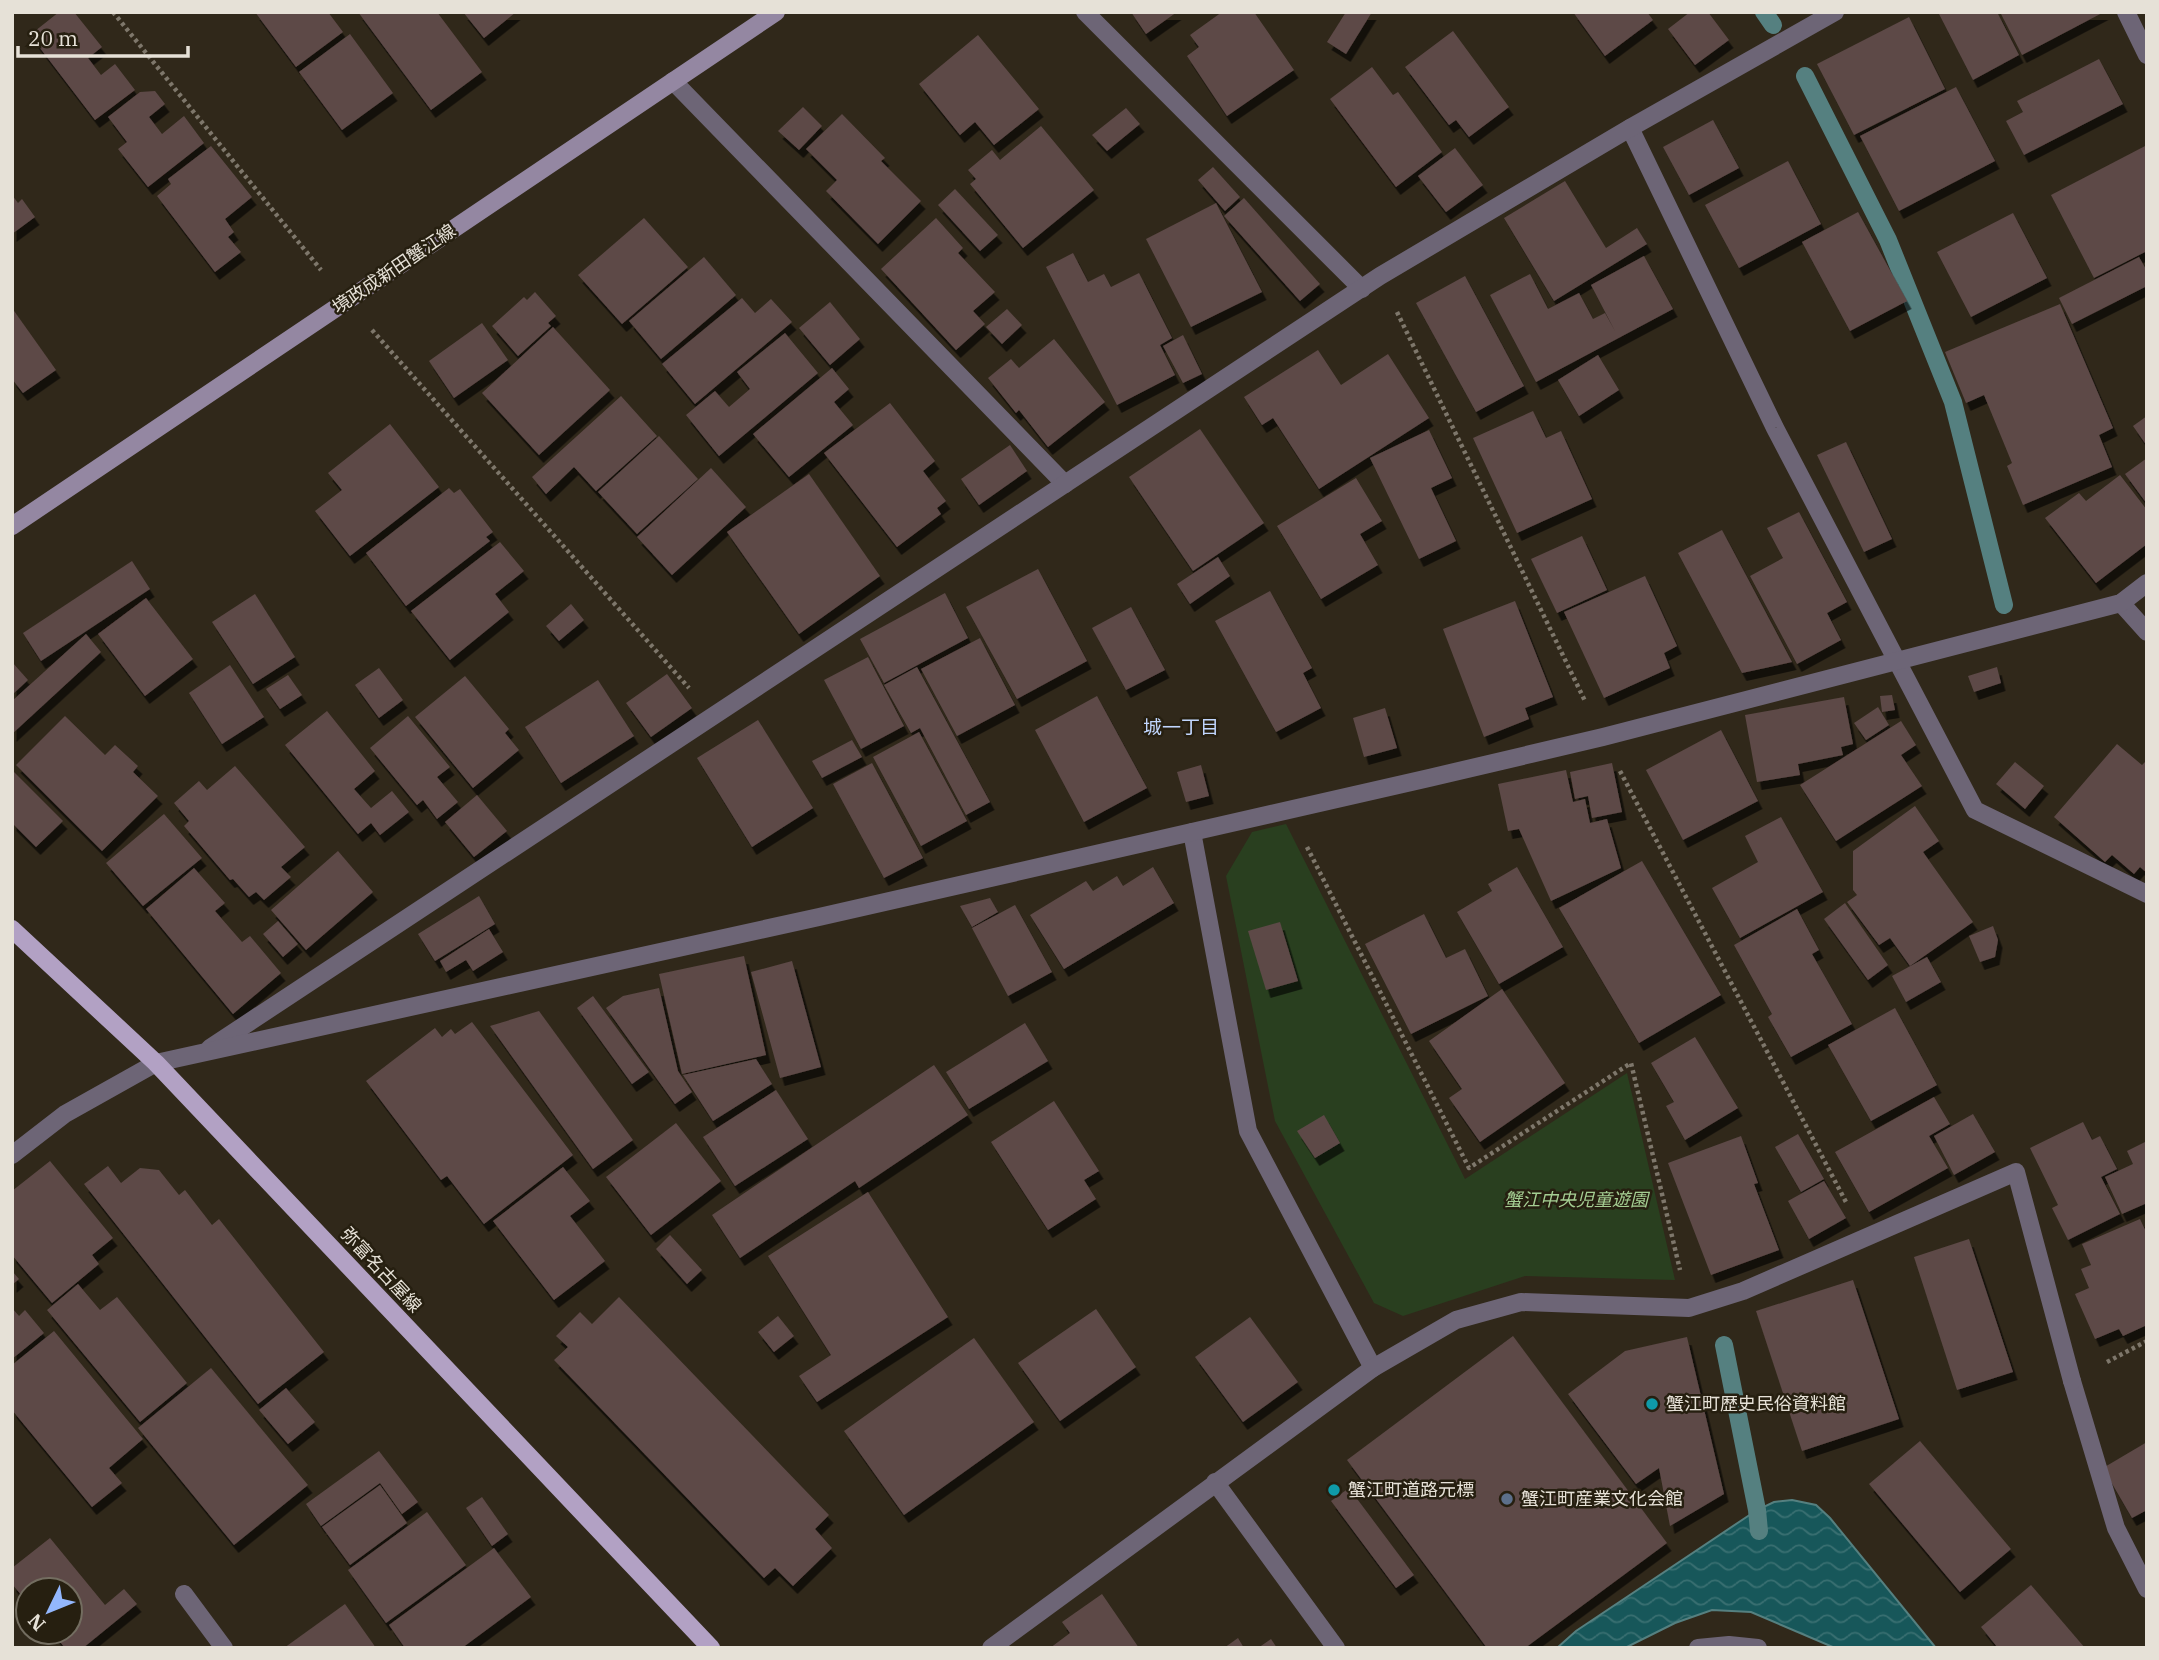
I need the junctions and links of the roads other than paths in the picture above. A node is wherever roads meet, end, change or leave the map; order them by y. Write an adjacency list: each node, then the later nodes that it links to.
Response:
1 (776, 12): 6 (main road, 境政成新田蟹江線)
2 (1084, 12): 8 (street)
3 (1835, 12): 7 (street)
4 (2126, 12): 5 (street)
5 (2147, 55)
6 (673, 81): 9 (street); 10 (main road, 境政成新田蟹江線)
7 (1630, 128): 8 (street); 14 (street)
8 (1362, 289): 9 (street)
9 (1065, 484): 18 (street)
10 (12, 526)
11 (2147, 583): 12 (street)
12 (2121, 603): 13 (street); 14 (street)
13 (2147, 632)
14 (1897, 662): 15 (street); 16 (street)
15 (1192, 832): 18 (street); 21 (street)
16 (2147, 894)
17 (12, 929): 19 (main road, 弥富名古屋線)
18 (201, 1054): 19 (street)
19 (156, 1063): 20 (street); 27 (main road, 弥富名古屋線)
20 (12, 1155)
21 (1373, 1368): 22 (street); 23 (street)
22 (1215, 1482): 25 (street); 28 (street)
23 (2147, 1589)
24 (184, 1594): 26 (street)
25 (993, 1647)
26 (224, 1648)
27 (711, 1648)
28 (1336, 1648)
29 (1698, 1648): 30 (street)
30 (1758, 1648)

